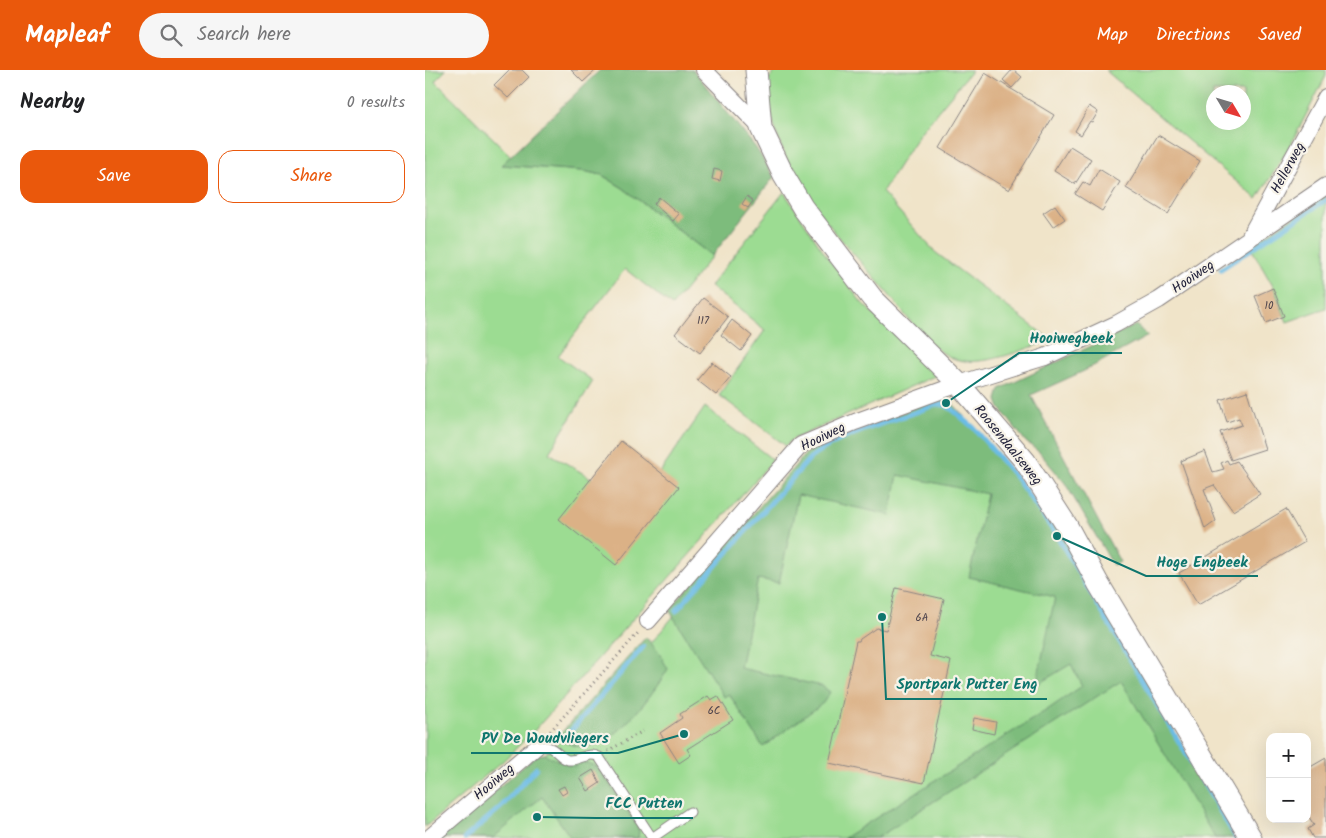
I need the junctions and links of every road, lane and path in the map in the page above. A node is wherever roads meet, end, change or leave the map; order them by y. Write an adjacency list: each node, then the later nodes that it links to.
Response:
1 (703, 70): 4 (street)
2 (756, 70): 4 (street, Roosendaalseweg)
3 (1326, 97): 6 (street, Hellerweg)
4 (761, 128): 7 (street, Roosendaalseweg)
5 (1326, 186): 6 (street, Hooiweg)
6 (1249, 238): 7 (street, Hooiweg)
7 (959, 384): 8 (street, Hooiweg); 15 (street, Roosendaalseweg)
8 (648, 621): 10 (path)
9 (643, 731): 11 (path)
10 (536, 746): 11 (lane); 13 (street, Hooiweg)
11 (599, 757): 14 (lane)
12 (690, 812): 14 (lane)
13 (429, 838)
14 (652, 838)
15 (1251, 838)

